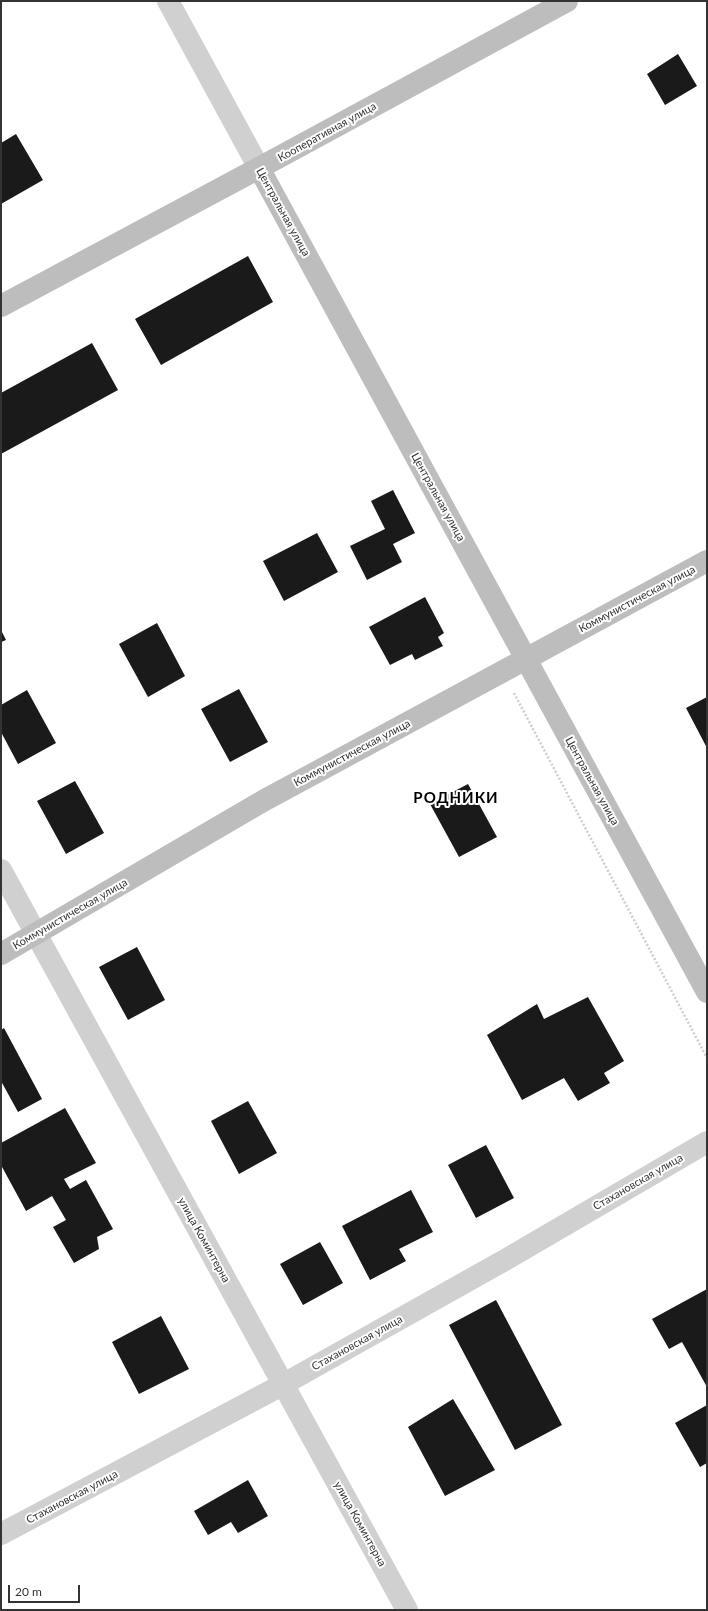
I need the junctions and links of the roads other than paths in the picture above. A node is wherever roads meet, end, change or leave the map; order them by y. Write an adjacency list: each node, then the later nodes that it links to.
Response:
1 (168, 1): 3 (street, Центральная улица)
2 (567, 1): 3 (street, Кооперативная улица)
3 (259, 168): 4 (street, Кооперативная улица); 6 (street, Центральная улица)
4 (1, 306)
5 (707, 561): 6 (street, Коммунистическая улица)
6 (526, 659): 8 (street, Коммунистическая улица); 10 (street, Центральная улица)
7 (1, 870): 8 (street, улица Коминтерна)
8 (37, 934): 9 (street, Коммунистическая улица); 12 (street, улица Коминтерна)
9 (1, 954)
10 (707, 992)
11 (707, 1142): 12 (street, Стахановская улица)
12 (282, 1385): 13 (street, Стахановская улица); 14 (street, улица Коминтерна)
13 (1, 1534)
14 (407, 1610)

